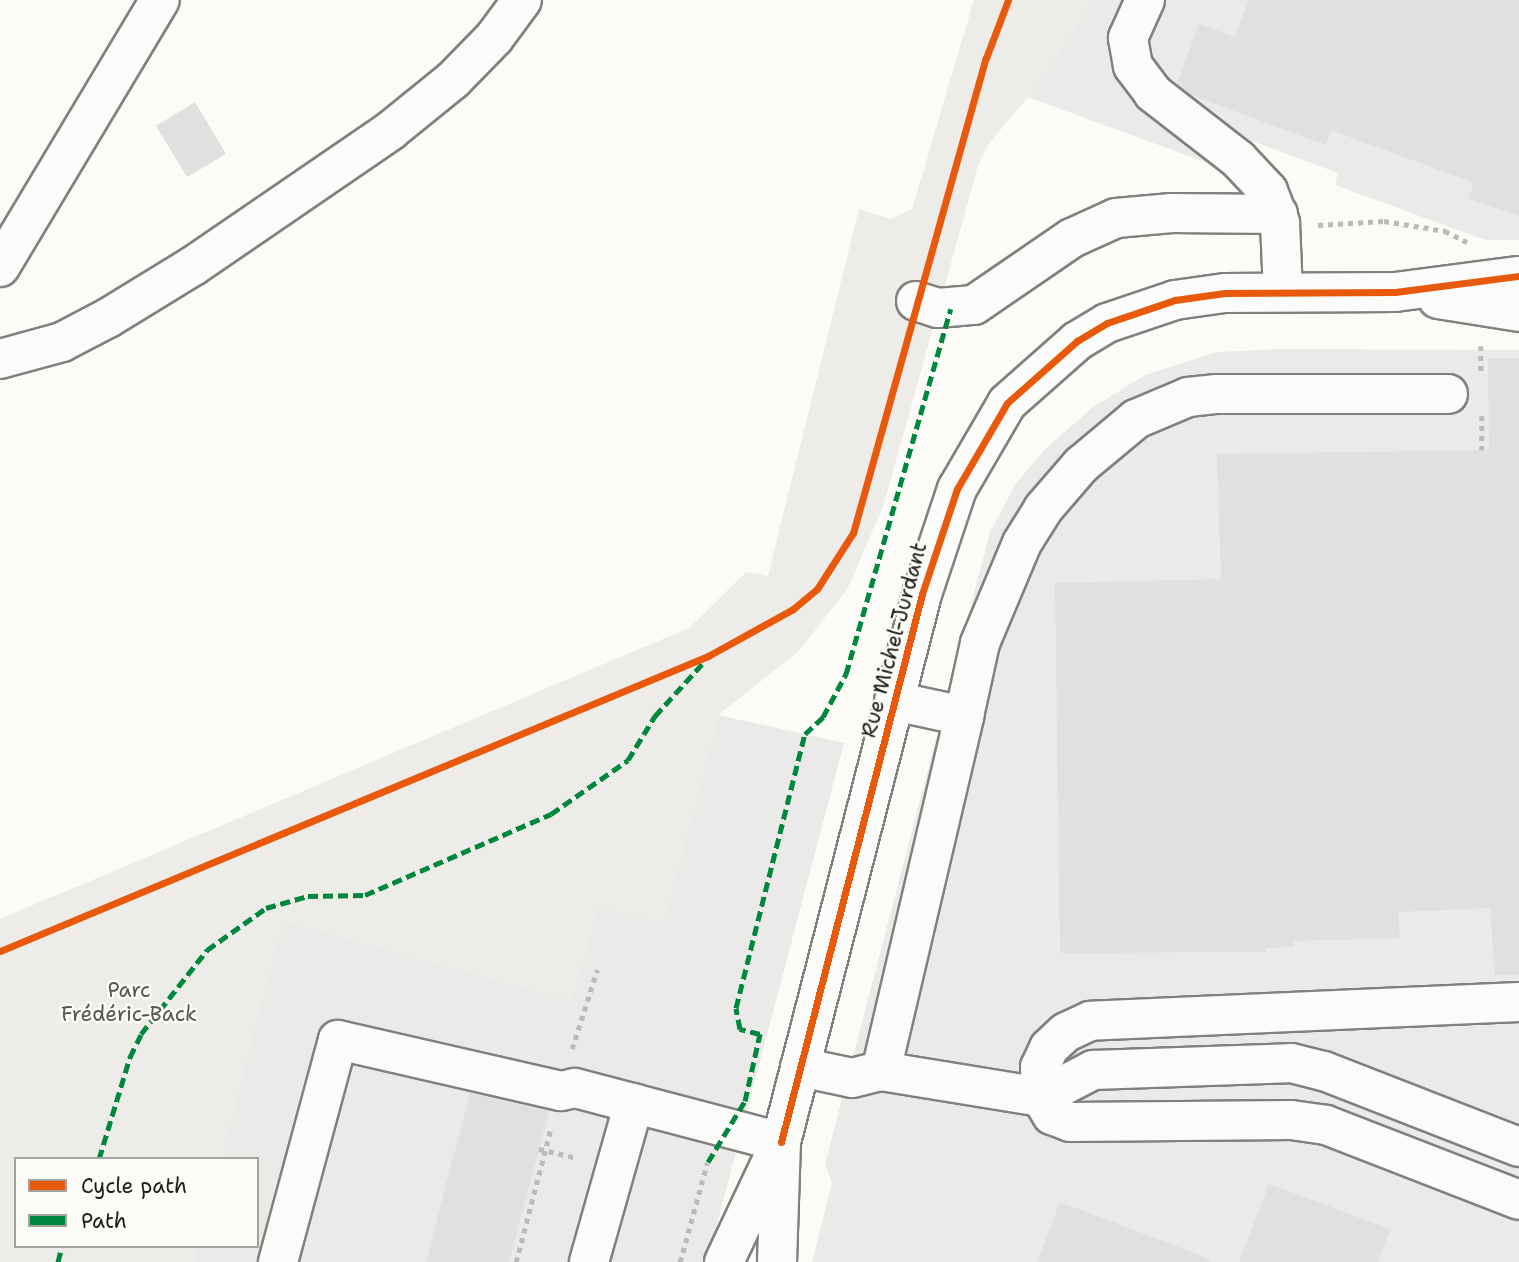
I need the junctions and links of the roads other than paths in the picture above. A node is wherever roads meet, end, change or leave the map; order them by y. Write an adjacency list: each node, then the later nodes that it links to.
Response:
1 (160, 0): 5 (street)
2 (522, 0): 11 (street)
3 (1145, 0): 4 (street)
4 (1278, 214): 7 (street); 9 (street)
5 (0, 267)
6 (1519, 276): 8 (street, Rue Michel-Jurdant)
7 (1283, 292): 8 (street, Rue Michel-Jurdant); 13 (street, Rue Michel-Jurdant)
8 (1395, 292): 10 (street, Rue Michel-Jurdant)
9 (915, 301)
10 (1519, 312)
11 (0, 359)
12 (1448, 394): 14 (street)
13 (894, 701): 14 (street); 16 (street, Rue Michel-Jurdant)
14 (964, 716): 17 (street)
15 (1519, 1002): 18 (street)
16 (800, 1067): 17 (street); 20 (street, Rue Michel-Jurdant)
17 (881, 1071): 18 (street)
18 (1041, 1097): 21 (street); 22 (street)
19 (634, 1103): 20 (street); 23 (street); 24 (street)
20 (781, 1142): 25 (street); 26 (street)
21 (1519, 1147)
22 (1519, 1200)
23 (278, 1262)
24 (589, 1262)
25 (724, 1262)
26 (777, 1262)

